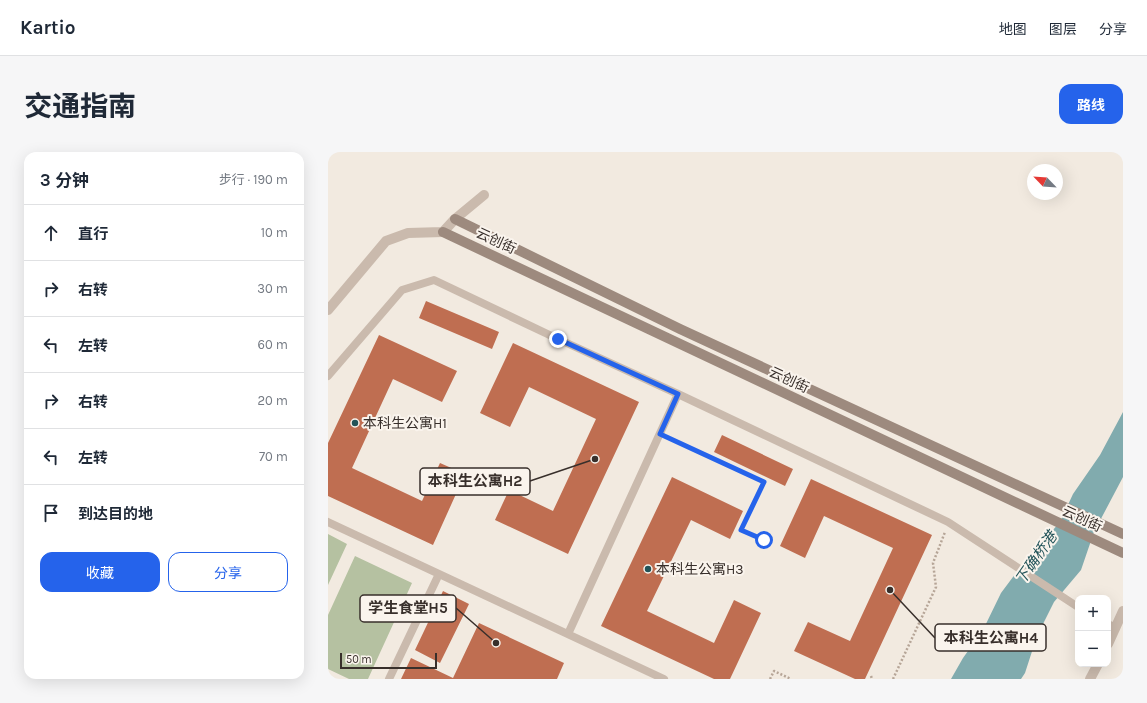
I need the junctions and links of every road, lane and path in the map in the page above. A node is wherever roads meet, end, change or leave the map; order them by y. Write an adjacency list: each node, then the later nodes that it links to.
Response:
1 (484, 195): 2 (street)
2 (455, 219): 3 (street); 10 (main road, 云创街)
3 (443, 232): 4 (street); 12 (main road, 云创街)
4 (328, 310)
5 (328, 376): 6 (lane)
6 (678, 394): 7 (lane); 9 (lane)
7 (660, 434): 11 (path); 17 (lane)
8 (328, 522): 13 (lane)
9 (948, 522): 14 (lane); 24 (path)
10 (1123, 534)
11 (764, 540)
12 (1123, 553)
13 (439, 574): 17 (lane); 20 (lane)
14 (1075, 605)
15 (1123, 611): 16 (street)
16 (1116, 627): 18 (street)
17 (568, 634): 21 (lane)
18 (1111, 638)
19 (1096, 667): 25 (street)
20 (389, 679)
21 (664, 679)
22 (770, 679): 23 (path)
23 (791, 679)
24 (893, 679)
25 (1090, 679)

